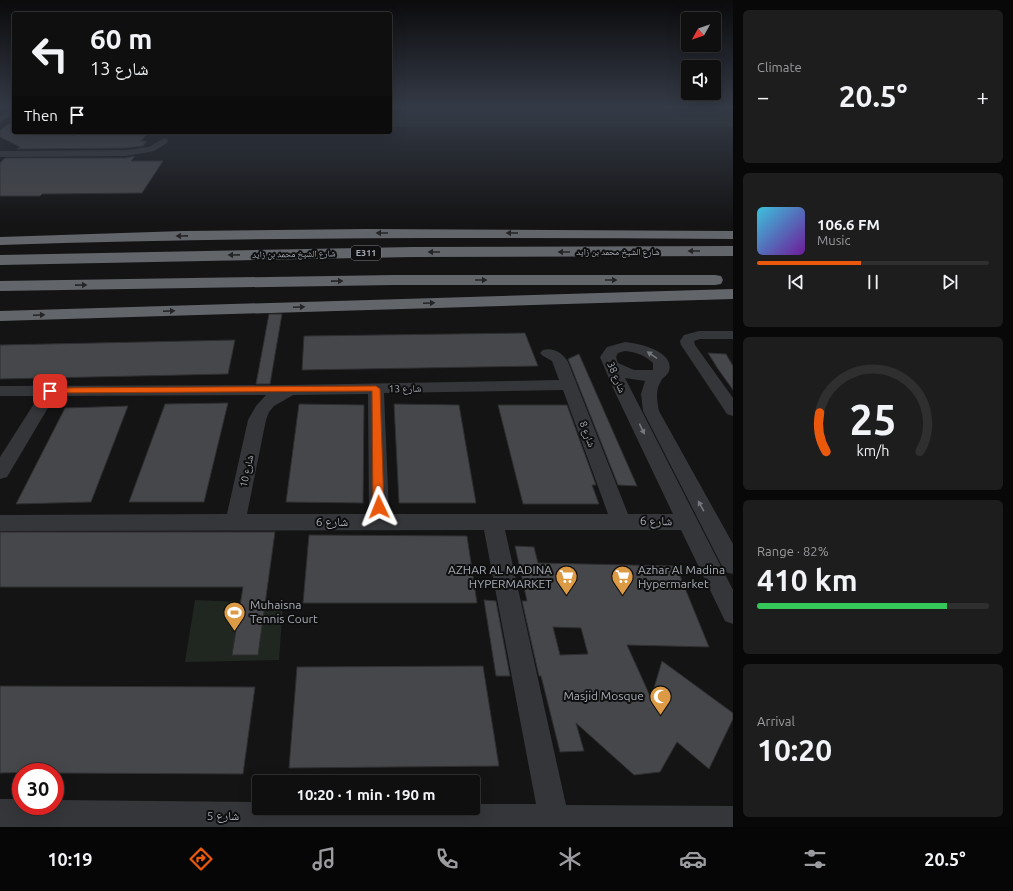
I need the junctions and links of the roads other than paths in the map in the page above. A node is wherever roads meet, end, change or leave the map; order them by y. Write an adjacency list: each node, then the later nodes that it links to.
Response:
1 (163, 145): 2 (street)
2 (0, 154)
3 (733, 230): 4 (highway)
4 (578, 233): 6 (highway); 7 (highway, one-way to 7)
5 (0, 235): 7 (highway)
6 (733, 235)
7 (100, 237): 8 (highway)
8 (0, 241)
9 (733, 251): 10 (highway, شارع الشيخ محمد بن زايد / E311, one-way to 10)
10 (0, 260)
11 (733, 280): 12 (highway, one-way to 11)
12 (0, 286)
13 (733, 294): 14 (highway, one-way to 13)
14 (0, 316)
15 (733, 335): 25 (street)
16 (548, 353): 19 (street, شارع 8)
17 (612, 366): 18 (street); 18 (street, شارع 38, one-way to 17); 32 (street, شارع 38, one-way to 32)
18 (658, 374): 34 (street, one-way to 18)
19 (570, 385): 20 (street, شارع 13); 28 (street, شارع 8)
20 (376, 389): 22 (street, شارع 13); 30 (street)
21 (237, 390): 22 (street, شارع 13); 24 (street, شارع 13); 26 (street, شارع 10)
22 (291, 390): 26 (street, شارع 10)
23 (0, 391): 24 (street, شارع 13)
24 (50, 391): 27 (street)
25 (733, 410)
26 (256, 420): 29 (street, شارع 10)
27 (0, 472)
28 (621, 521): 31 (street, شارع 6); 32 (street, شارع 6)
29 (235, 522): 30 (street, شارع 6); 33 (street, شارع 6)
30 (379, 522): 31 (street, شارع 6)
31 (493, 522): 39 (street)
32 (688, 522): 37 (street, شارع 38)
33 (0, 523)
34 (712, 527): 35 (street); 36 (street)
35 (733, 538)
36 (733, 563)
37 (733, 613)
38 (0, 814): 40 (street, شارع 5)
39 (554, 819): 41 (street, شارع 5); 42 (street, شارع 5)
40 (87, 821): 42 (street, شارع 5)
41 (733, 821)
42 (408, 823)

